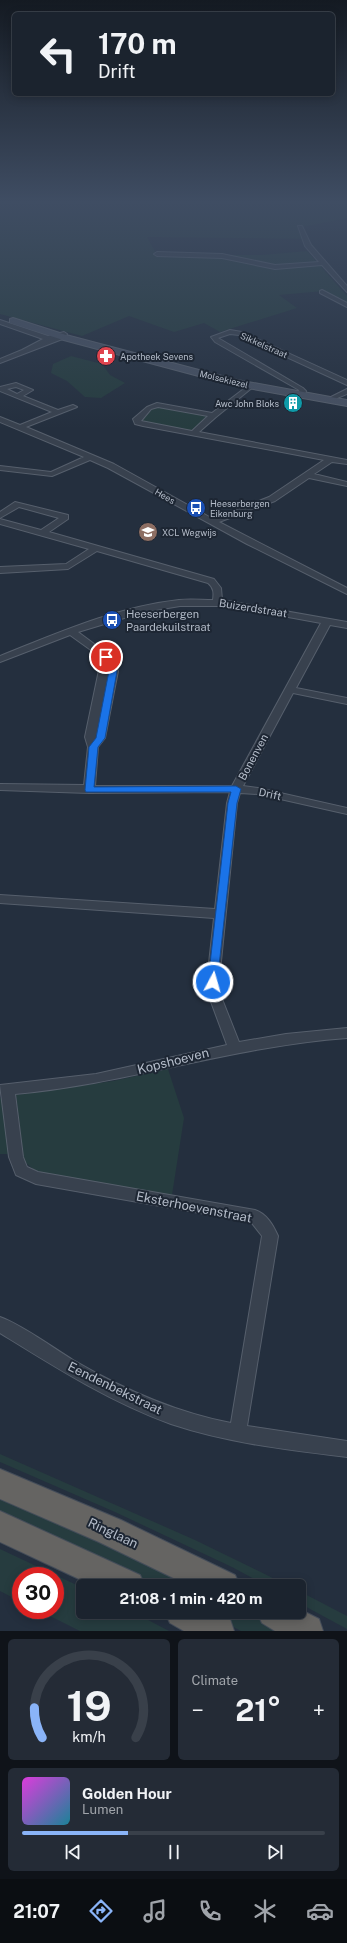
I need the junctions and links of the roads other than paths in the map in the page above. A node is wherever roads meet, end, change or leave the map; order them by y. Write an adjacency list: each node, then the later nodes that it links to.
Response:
1 (336, 277): 2 (street)
2 (347, 290)
3 (322, 292): 4 (street)
4 (347, 306)
5 (0, 318): 7 (main road, Molsekiezel)
6 (0, 322): 7 (street, Molsekiezel)
7 (57, 337): 8 (street); 10 (main road, Molsekiezel)
8 (0, 361)
9 (347, 383): 14 (street, Sikkelstraat)
10 (251, 386): 14 (main road, Molsekiezel); 19 (street)
11 (0, 389): 13 (street); 13 (street)
12 (347, 391): 15 (street)
13 (18, 396): 18 (street)
14 (302, 396): 15 (main road, Molsekiezel)
15 (328, 400): 16 (main road, Molsekiezel)
16 (347, 403)
17 (73, 407): 18 (street)
18 (57, 412): 21 (street)
19 (213, 415): 22 (street); 22 (street)
20 (0, 419): 21 (street, Hees)
21 (20, 427): 23 (street, Hees)
22 (193, 434): 24 (street)
23 (91, 457): 26 (street); 31 (street, Hees)
24 (331, 459): 25 (street); 27 (street)
25 (347, 462)
26 (0, 468)
27 (308, 475): 28 (street); 31 (street)
28 (346, 482)
29 (0, 516): 32 (street)
30 (0, 521): 32 (street)
31 (212, 522): 35 (street, Hees)
32 (42, 533): 33 (street)
33 (95, 549): 34 (street); 36 (street)
34 (0, 570)
35 (347, 591)
36 (217, 602): 37 (street, Buizerdstraat); 39 (street, Buizerdstraat)
37 (327, 621): 38 (street, Buizerdstraat); 41 (street, Bonenven)
38 (347, 625)
39 (71, 631): 40 (street, Buizerdstraat); 45 (street)
40 (0, 659)
41 (290, 690): 42 (street); 44 (street, Bonenven)
42 (347, 701)
43 (0, 787): 45 (street, Drift)
44 (236, 789): 45 (street, Drift); 46 (street, Drift); 48 (street, Bonenven)
45 (90, 790)
46 (347, 811)
47 (0, 899): 48 (street)
48 (221, 914): 50 (street, Bonenven)
49 (347, 1034): 50 (street, Kopshoeven)
50 (234, 1047): 51 (street, Kopshoeven)
51 (4, 1090): 53 (street, Eksterhoevenstraat)
52 (0, 1324): 53 (street, Eendenbekstraat)
53 (238, 1432): 54 (street, Eendenbekstraat)
54 (347, 1449)
55 (0, 1484): 58 (highway, Ringlaan)
56 (0, 1526): 57 (highway)
57 (114, 1579)
58 (209, 1579)
59 (195, 1619): 61 (highway)
60 (286, 1619): 62 (highway)
61 (218, 1631)
62 (307, 1631)

